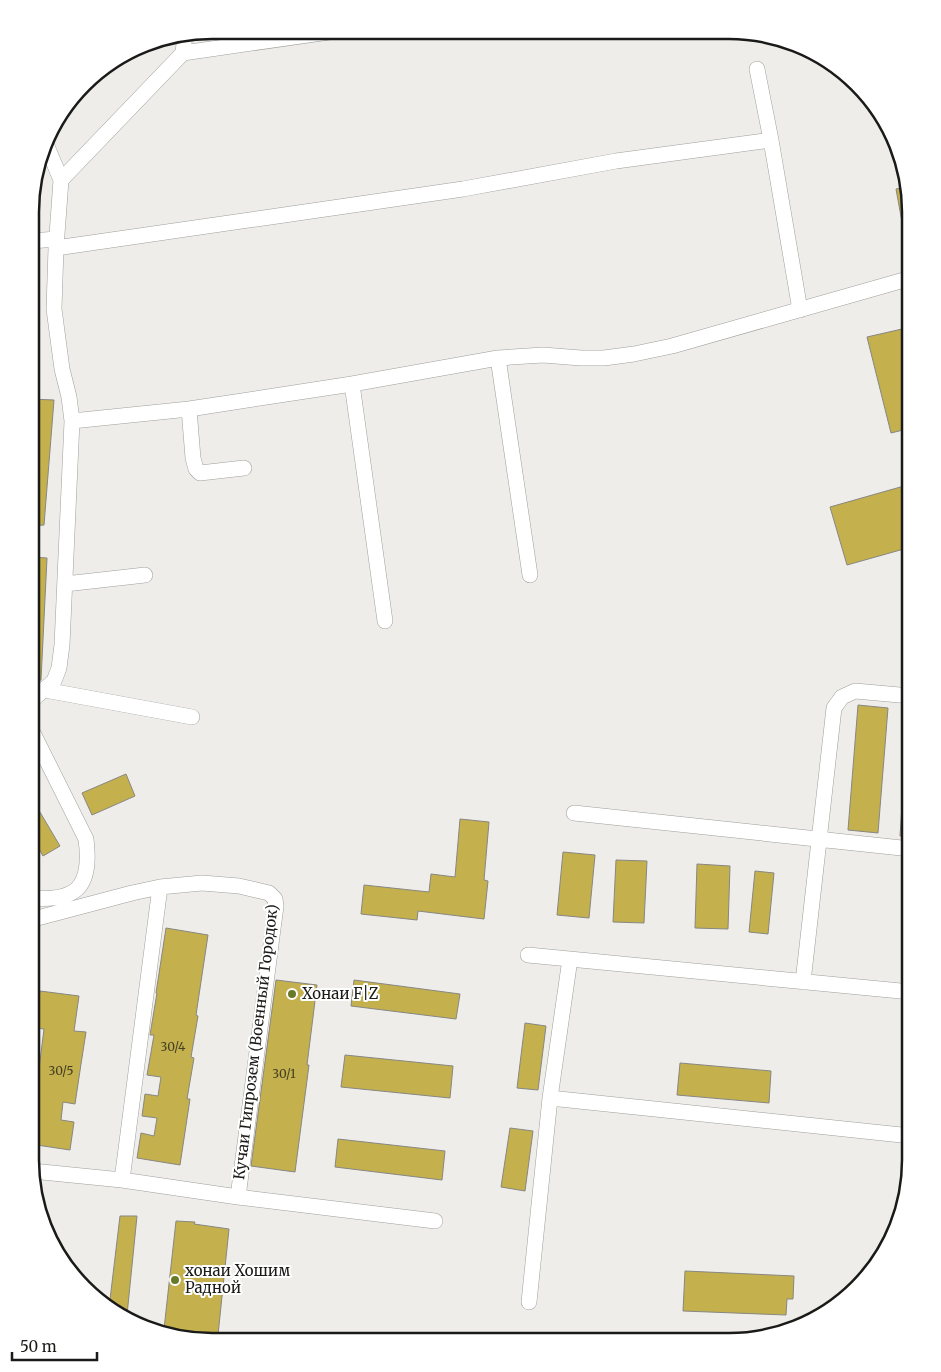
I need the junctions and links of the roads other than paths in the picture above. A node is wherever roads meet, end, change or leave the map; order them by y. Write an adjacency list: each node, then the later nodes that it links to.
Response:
1 (280, 39): 3 (street)
2 (184, 41): 3 (street)
3 (182, 53): 7 (street)
4 (757, 69): 5 (street)
5 (771, 140): 9 (street); 11 (street)
6 (49, 152): 7 (street)
7 (61, 180): 9 (street)
8 (39, 242): 9 (street)
9 (56, 243): 15 (street)
10 (902, 281): 11 (street)
11 (800, 310): 12 (street)
12 (498, 358): 13 (street); 18 (street)
13 (352, 384): 14 (street); 20 (street)
14 (189, 409): 15 (street); 16 (street)
15 (72, 421): 19 (street)
16 (244, 468)
17 (145, 575): 19 (street)
18 (530, 576)
19 (65, 584): 21 (street)
20 (385, 621)
21 (45, 690): 22 (street); 24 (street)
22 (39, 695)
23 (902, 695): 27 (street)
24 (192, 717)
25 (39, 745): 30 (street)
26 (574, 813): 27 (street)
27 (819, 839): 28 (street); 34 (street)
28 (902, 848)
29 (160, 887): 31 (street, Кучаи Гипрозем (Военный Городок)); 39 (street); 40 (street, Кучаи Гипрозем (Военный Городок))
30 (39, 899)
31 (39, 918)
32 (528, 954): 33 (street)
33 (570, 959): 34 (street); 36 (street)
34 (803, 982): 35 (street)
35 (902, 991)
36 (550, 1098): 37 (street); 42 (street)
37 (902, 1135)
38 (39, 1172): 39 (street, Кучаи Гипрозем (Военный Городок))
39 (122, 1180): 40 (street, Кучаи Гипрозем (Военный Городок))
40 (238, 1197): 41 (street, Кучаи Гипрозем (Военный Городок))
41 (435, 1222)
42 (529, 1302)

